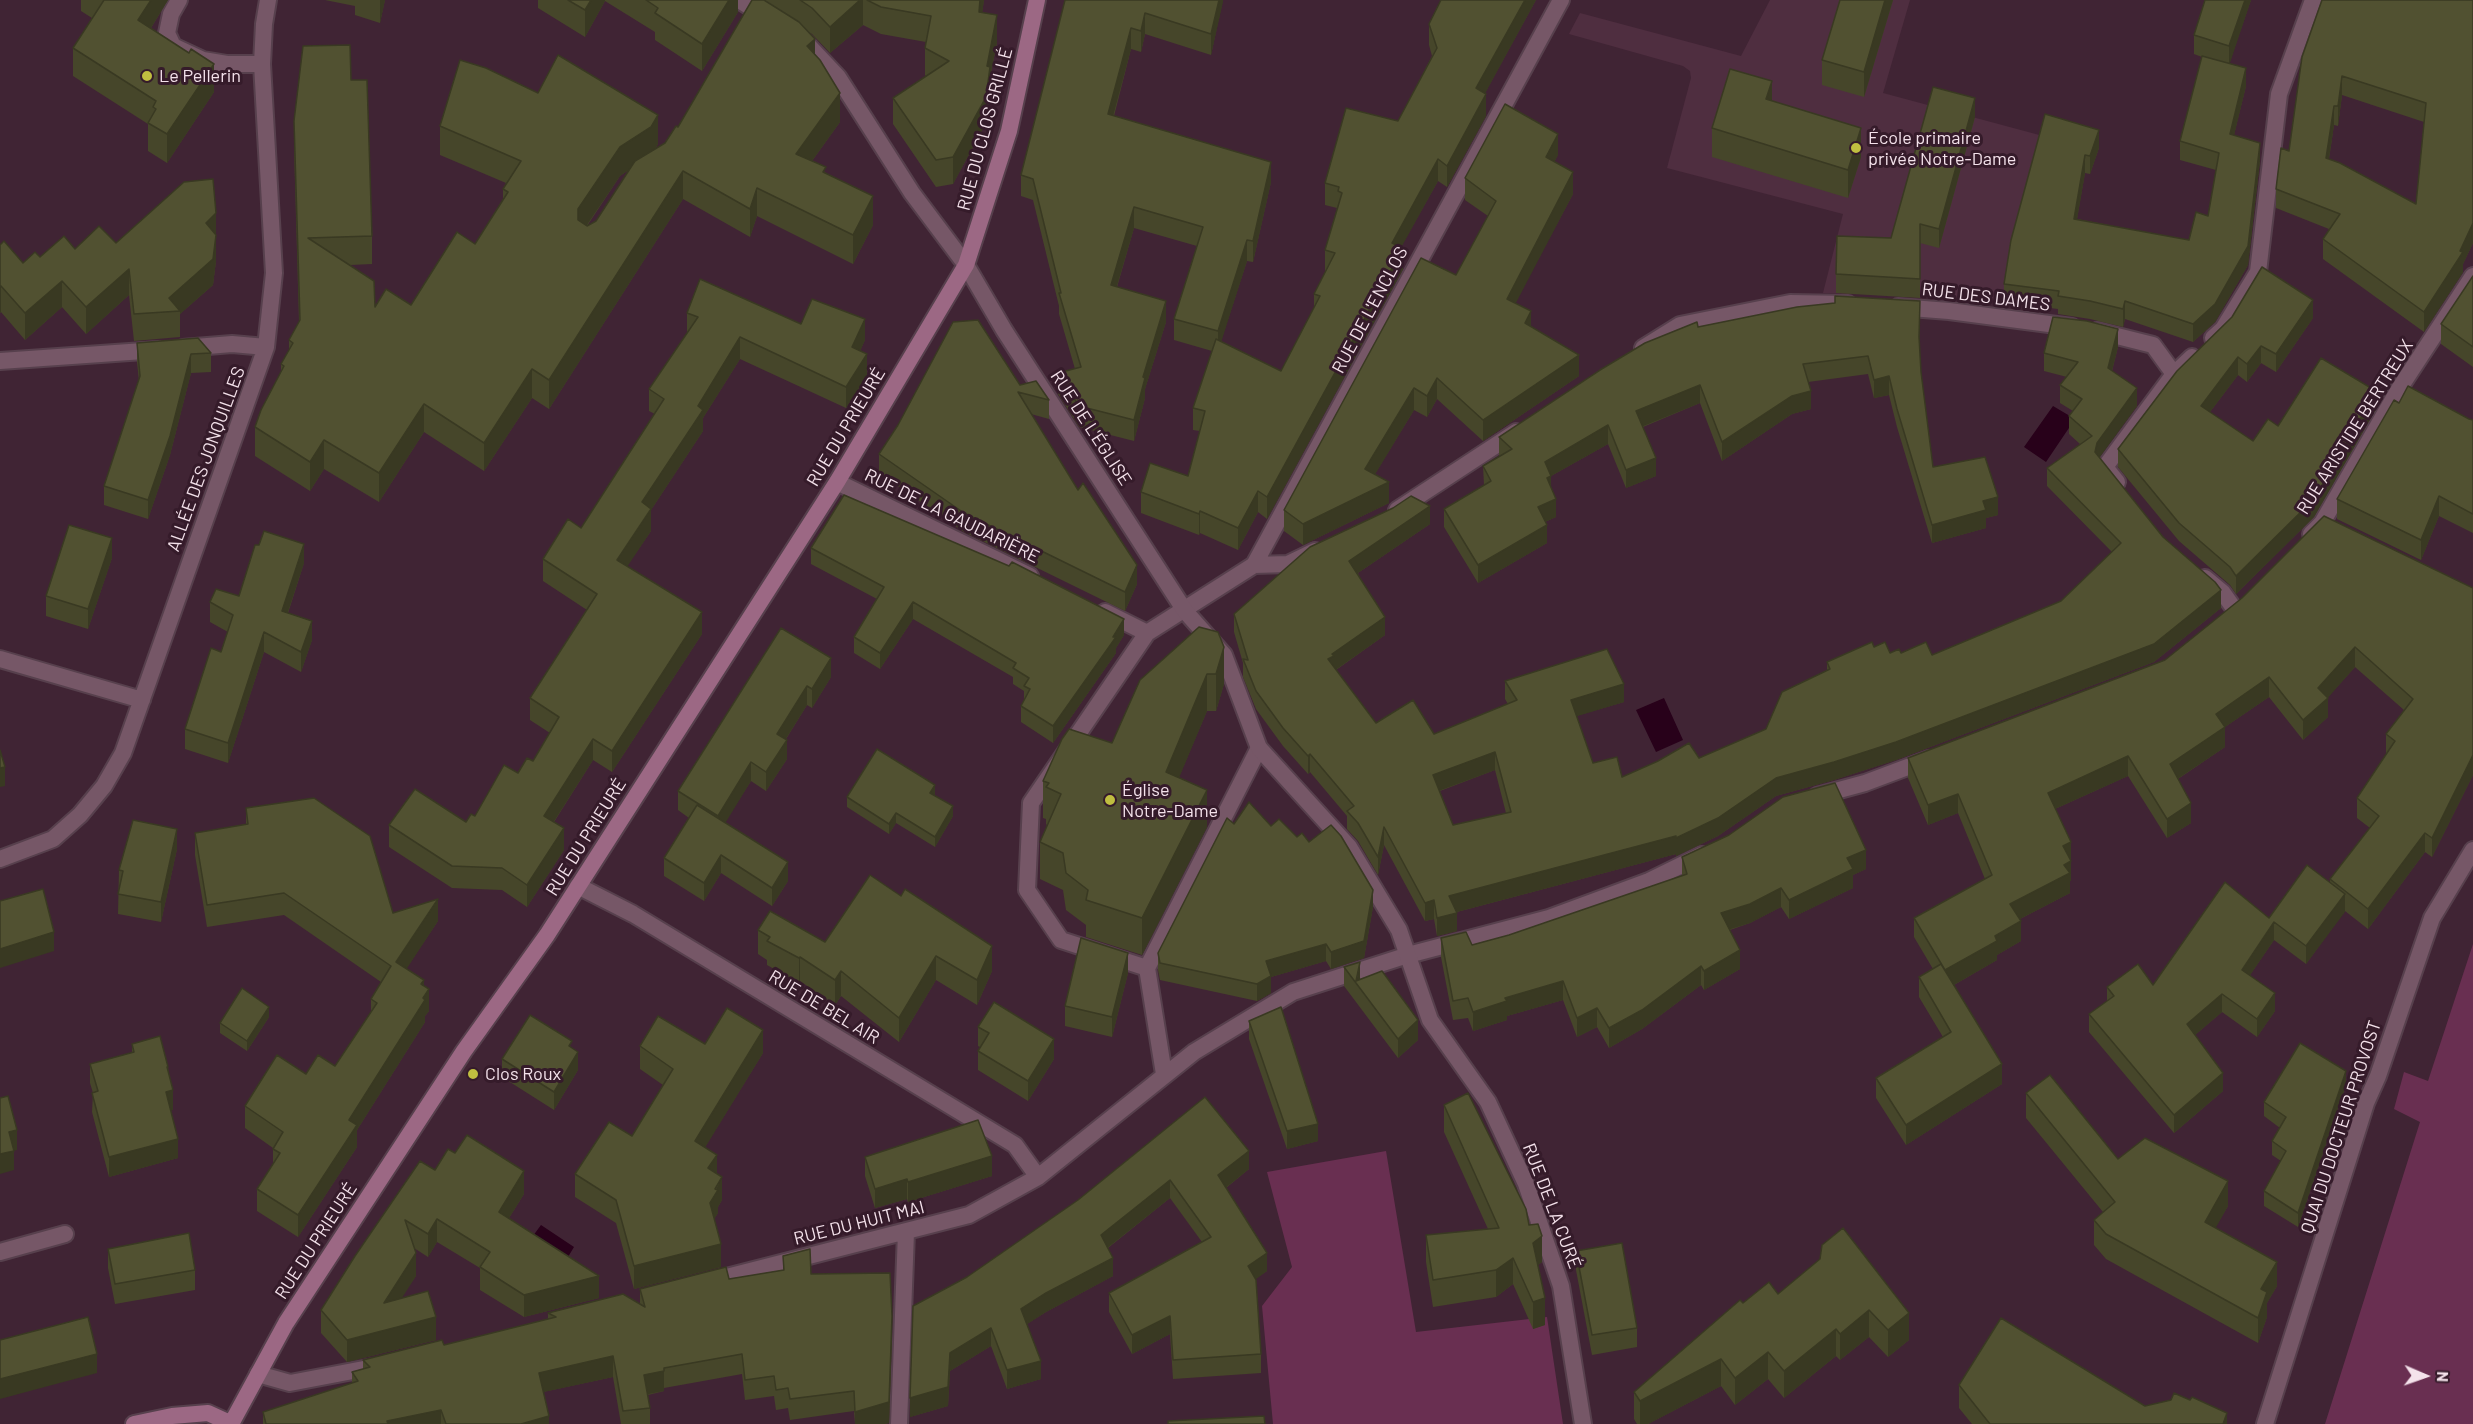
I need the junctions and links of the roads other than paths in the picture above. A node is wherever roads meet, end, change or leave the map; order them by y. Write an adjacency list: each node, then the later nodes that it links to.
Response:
1 (179, 0): 7 (street)
2 (268, 0): 7 (street, ALLÉE DES JONQUILLES)
3 (1037, 0): 8 (main road, RUE DU CLOS GRILLÉ)
4 (1561, 0): 20 (street, RUE DE L'ENCLOS)
5 (2313, 0): 13 (street)
6 (746, 9): 8 (street, RUE DE L'ÉGLISE)
7 (262, 64): 10 (street, ALLÉE DES JONQUILLES)
8 (966, 265): 15 (main road, RUE DU PRIEURÉ); 25 (street, RUE DE L'ÉGLISE)
9 (2473, 276): 19 (street, RUE ARISTIDE BERTREUX)
10 (266, 347): 12 (street); 28 (street, ALLÉE DES JONQUILLES)
11 (1630, 356): 13 (street, RUE DES DAMES)
12 (0, 361)
13 (2174, 374): 16 (street)
14 (1533, 420): 17 (street)
15 (837, 482): 22 (street, RUE DE LA GAUDARIÈRE); 35 (main road, RUE DU PRIEURÉ)
16 (2127, 494)
17 (1388, 517)
18 (1328, 545): 20 (street)
19 (2298, 547)
20 (1254, 565): 25 (street)
21 (2197, 570): 23 (street)
22 (1040, 581)
23 (2251, 594)
24 (1094, 607): 26 (street)
25 (1185, 611): 26 (street); 29 (street, RUE DE L'ÉGLISE)
26 (1147, 633): 37 (street)
27 (0, 659): 28 (street)
28 (142, 700): 34 (street, ALLÉE DES JONQUILLES)
29 (1259, 748): 36 (street, RUE DE LA CURÉ); 37 (street)
30 (1941, 754): 31 (street)
31 (1801, 800)
32 (1713, 850): 36 (street)
33 (2473, 850): 50 (street, QUAI DU DOCTEUR PROVOST)
34 (0, 859)
35 (578, 886): 39 (street, RUE DE BEL AIR); 45 (main road, RUE DU PRIEURÉ)
36 (1408, 955): 38 (street, RUE DU HUIT MAI); 49 (street, RUE DE LA CURÉ)
37 (1147, 968): 38 (street)
38 (1164, 1074): 39 (street, RUE DU HUIT MAI)
39 (1038, 1177): 40 (street, RUE DU HUIT MAI)
40 (906, 1232): 43 (street, RUE DU HUIT MAI); 48 (street)
41 (65, 1234): 42 (street)
42 (0, 1252)
43 (692, 1286)
44 (395, 1361): 45 (street)
45 (258, 1374): 47 (main road, RUE DU PRIEURÉ)
46 (134, 1424): 47 (main road)
47 (232, 1424)
48 (899, 1424)
49 (1583, 1424)
50 (2265, 1424)

